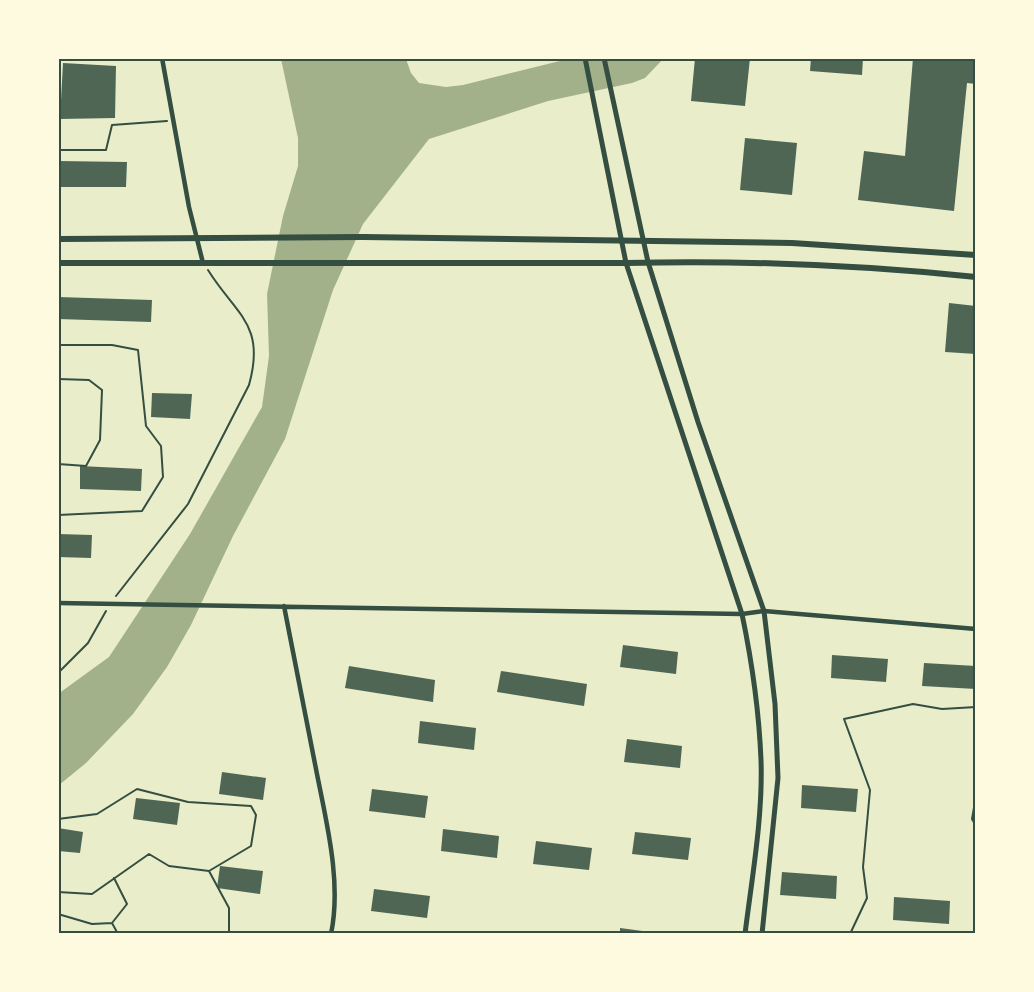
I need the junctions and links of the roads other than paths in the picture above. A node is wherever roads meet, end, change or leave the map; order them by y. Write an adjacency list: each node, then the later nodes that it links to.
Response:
1 (162, 58): 5 (street)
2 (585, 58): 6 (street)
3 (604, 58): 7 (street)
4 (58, 239): 5 (main road)
5 (197, 239): 6 (main road); 9 (street)
6 (621, 240): 7 (main road); 12 (street)
7 (643, 241): 8 (main road); 10 (street)
8 (975, 255)
9 (203, 262): 11 (main road); 12 (main road)
10 (648, 262): 12 (main road); 13 (main road); 16 (street)
11 (58, 263)
12 (626, 263): 17 (street)
13 (975, 276)
14 (58, 603): 15 (street)
15 (284, 606): 17 (street); 19 (street)
16 (764, 611): 17 (street); 18 (street); 21 (street)
17 (742, 614): 20 (street)
18 (975, 629)
19 (332, 933)
20 (745, 933)
21 (762, 933)

